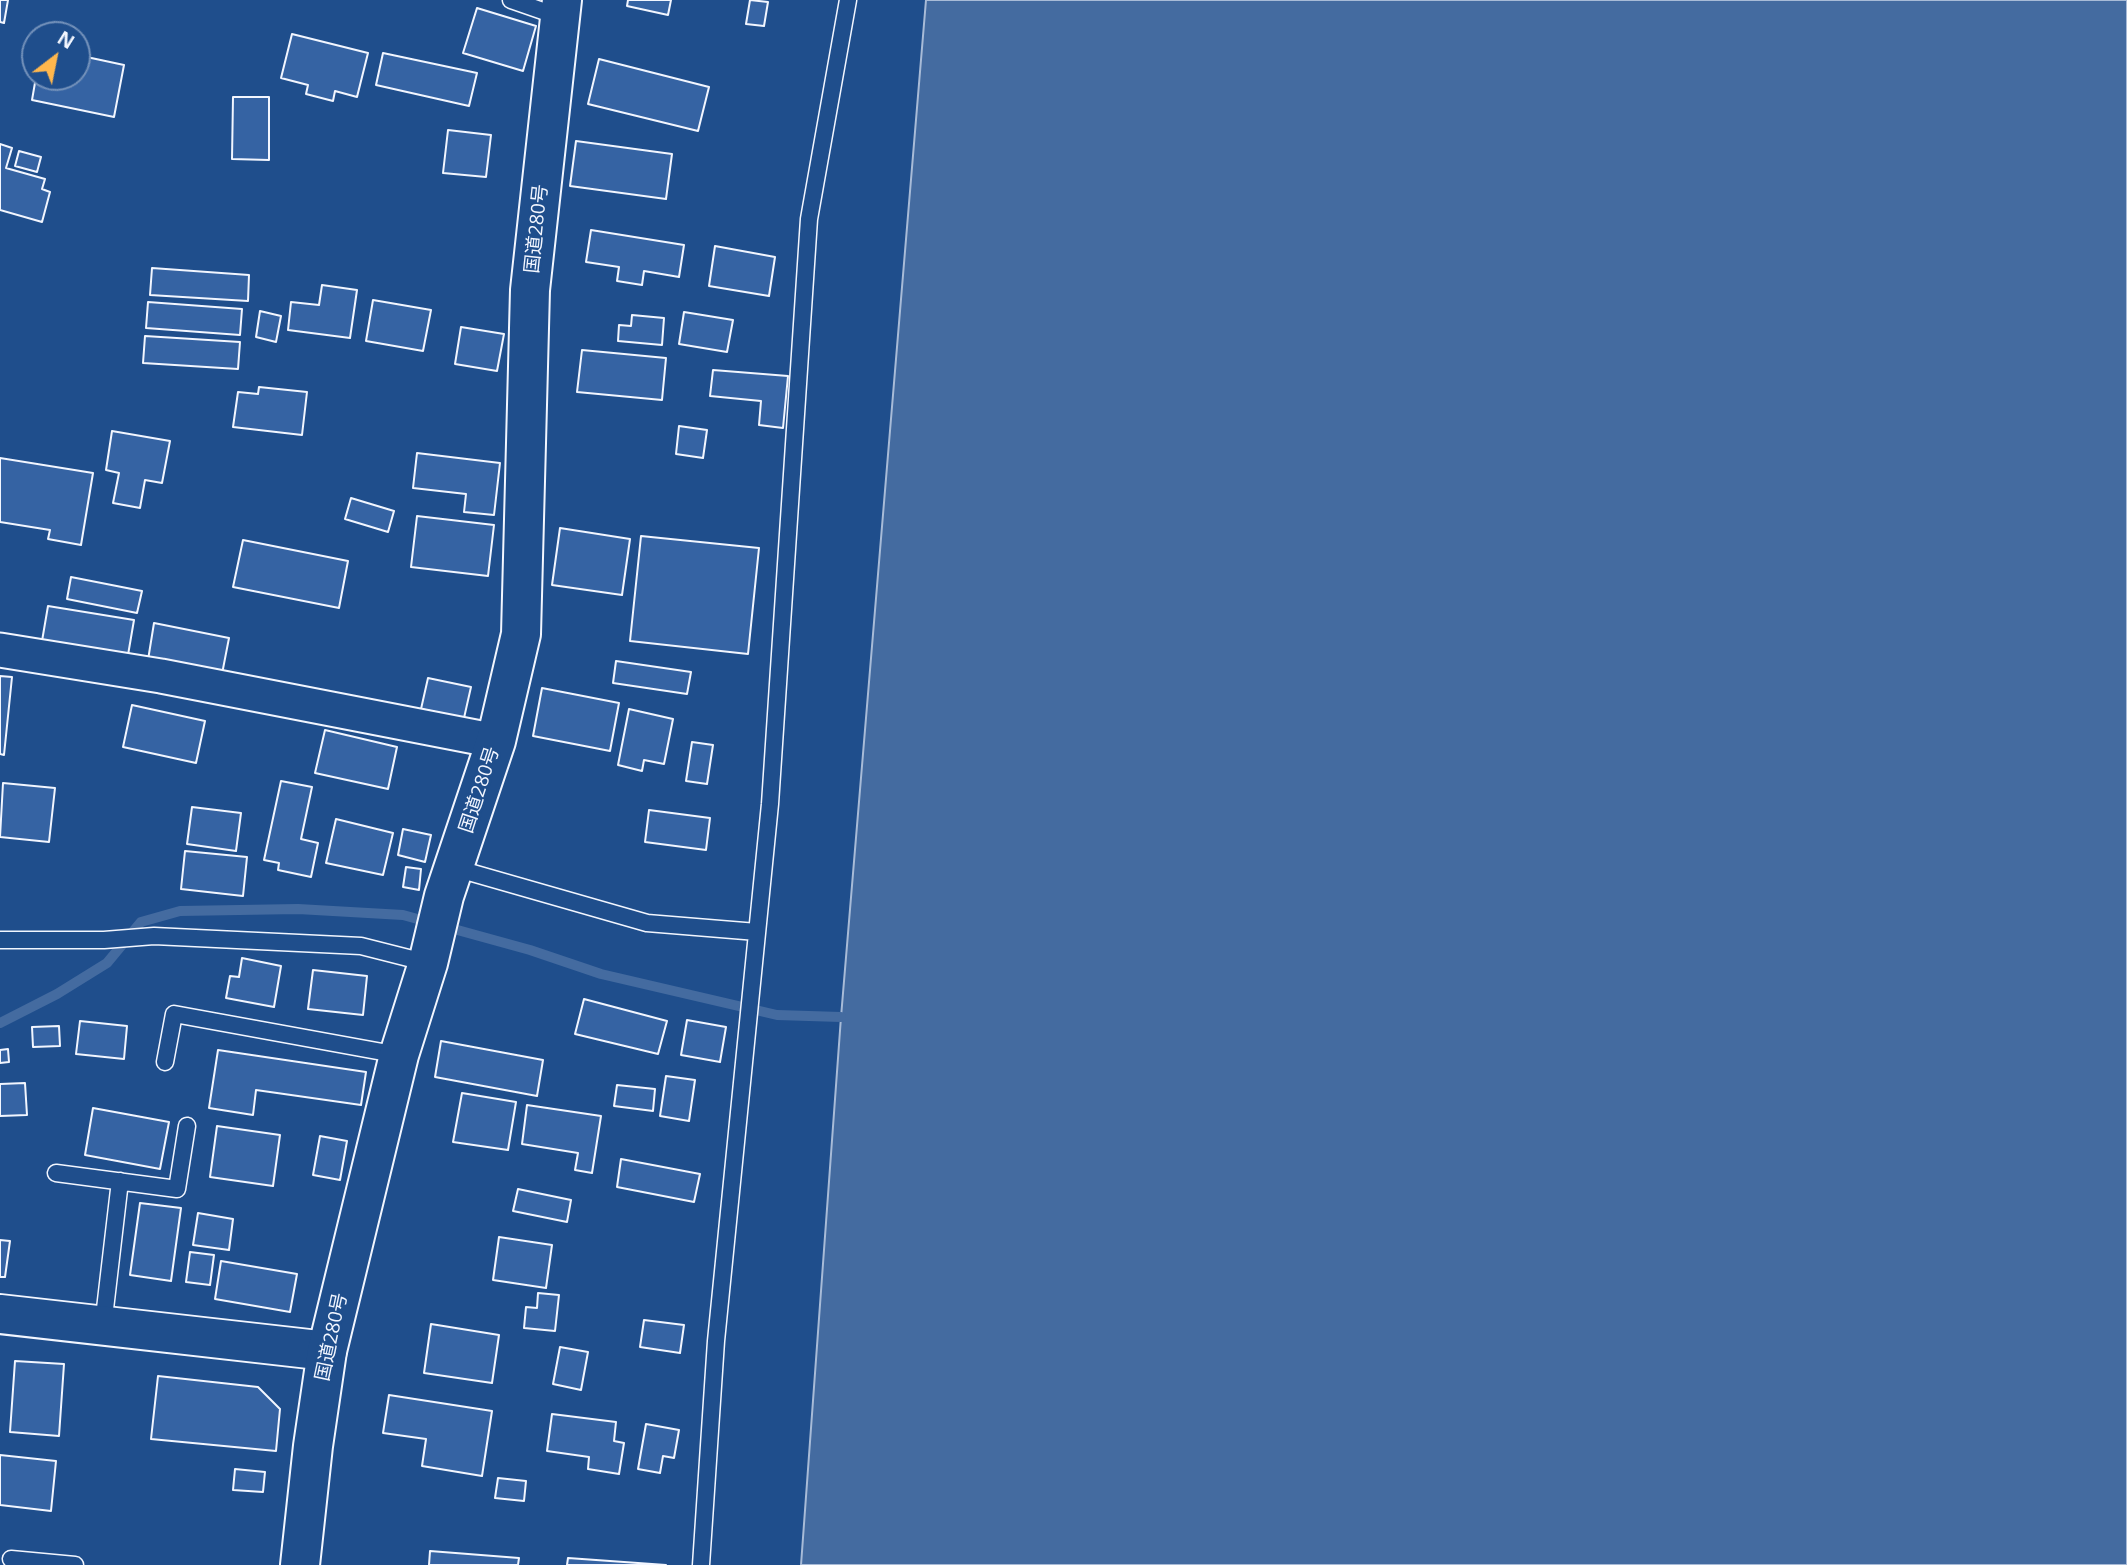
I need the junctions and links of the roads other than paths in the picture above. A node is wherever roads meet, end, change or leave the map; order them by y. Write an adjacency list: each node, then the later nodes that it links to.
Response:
1 (511, 0): 3 (lane)
2 (848, 0): 7 (lane)
3 (561, 8): 5 (main road, 国道280号)
4 (0, 650): 5 (street)
5 (496, 741): 6 (main road, 国道280号)
6 (449, 882): 7 (lane); 9 (main road, 国道280号)
7 (757, 932): 21 (lane)
8 (0, 940): 9 (lane)
9 (429, 957): 10 (main road, 国道280号)
10 (399, 1055): 11 (lane); 17 (main road, 国道280号)
11 (165, 1062)
12 (187, 1126): 14 (lane)
13 (56, 1173): 14 (lane)
14 (120, 1181): 16 (lane)
15 (0, 1314): 16 (main road)
16 (103, 1326): 17 (main road)
17 (327, 1351): 20 (main road, 国道280号)
18 (10, 1559): 19 (lane)
19 (75, 1565)
20 (300, 1565)
21 (701, 1565)

